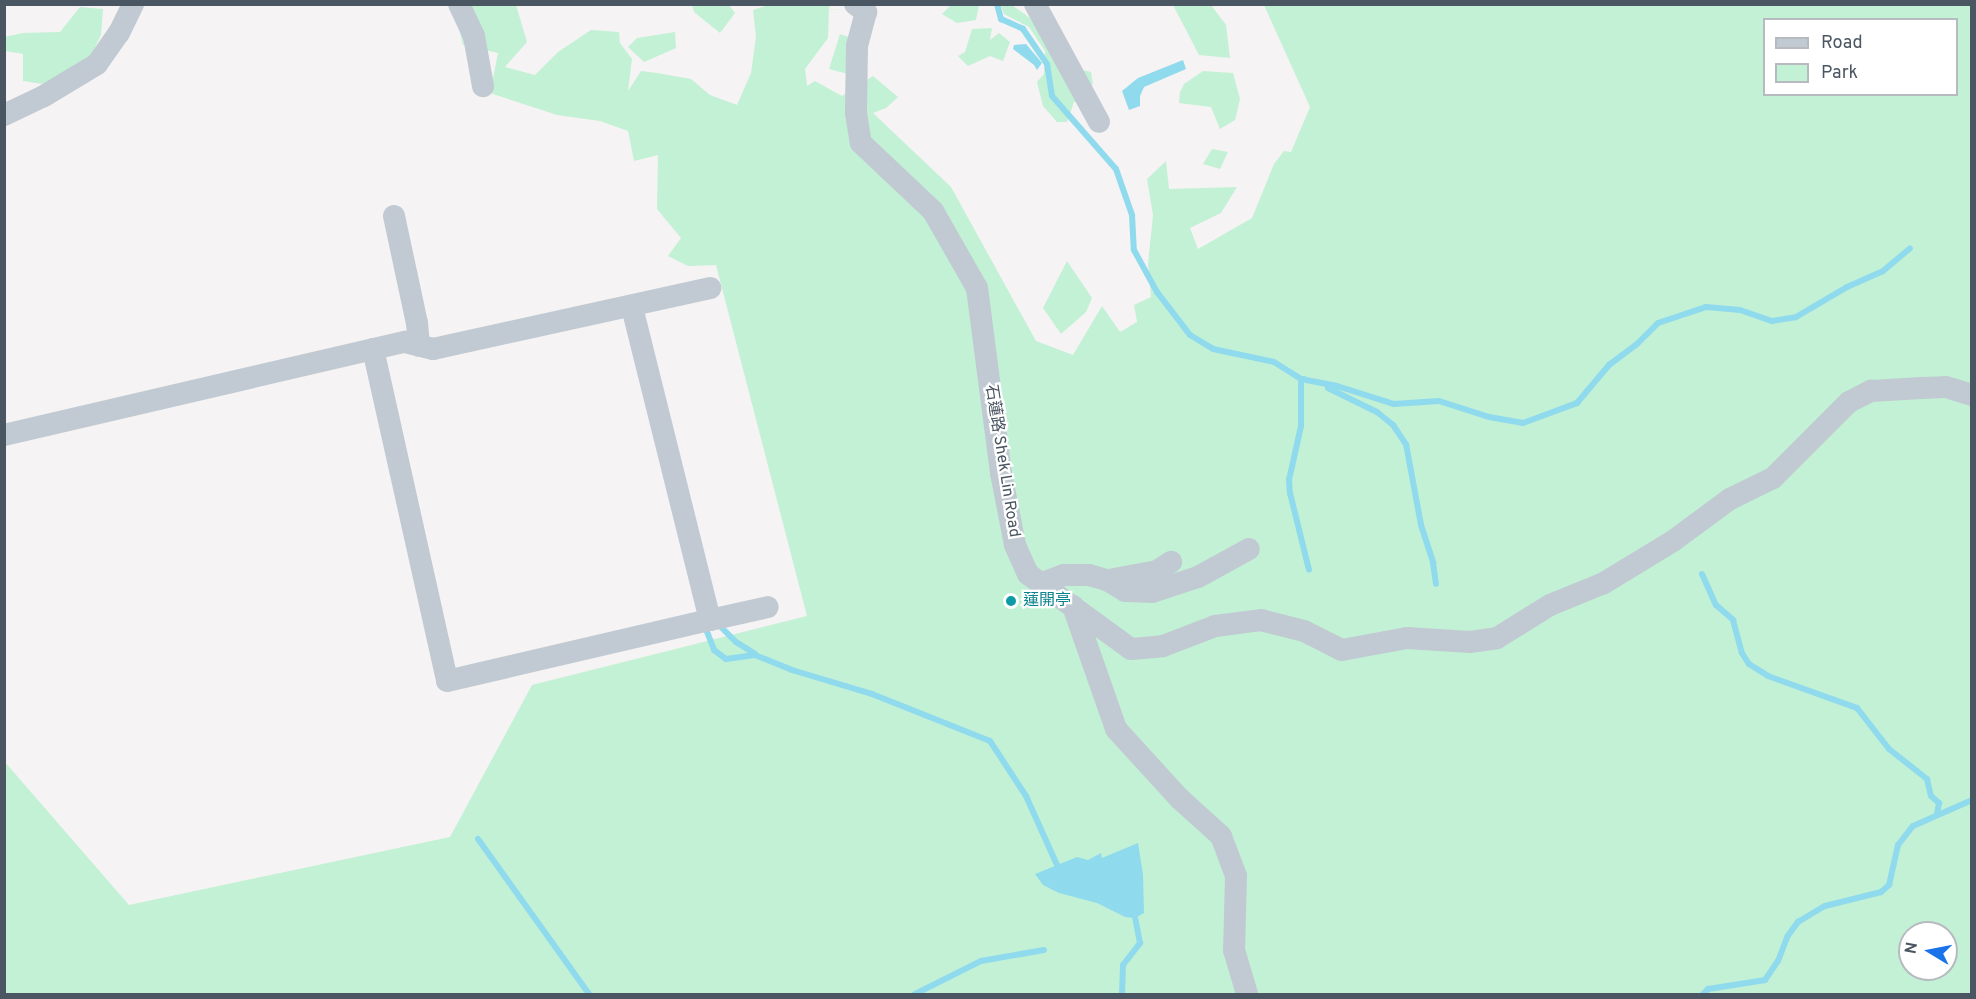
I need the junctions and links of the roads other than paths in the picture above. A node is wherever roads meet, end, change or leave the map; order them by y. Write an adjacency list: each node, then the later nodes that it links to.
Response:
1 (133, 4): 6 (street)
2 (459, 4): 5 (street)
3 (855, 4): 18 (street, 石蓮路 Shek Lin Road)
4 (1035, 4): 7 (street)
5 (483, 86)
6 (4, 115)
7 (1099, 122)
8 (394, 216): 11 (street)
9 (710, 288): 10 (street)
10 (632, 307): 11 (street); 21 (street)
11 (419, 345): 12 (street)
12 (373, 349): 14 (street); 21 (street)
13 (1971, 394): 19 (street, 石蓮路 Shek Lin Road)
14 (4, 435)
15 (1249, 549): 17 (street)
16 (1171, 562): 17 (street)
17 (1107, 580): 18 (street)
18 (1040, 584): 19 (street, 石蓮路 Shek Lin Road)
19 (1072, 604): 22 (street)
20 (768, 607): 21 (street)
21 (710, 620)
22 (1247, 994)

